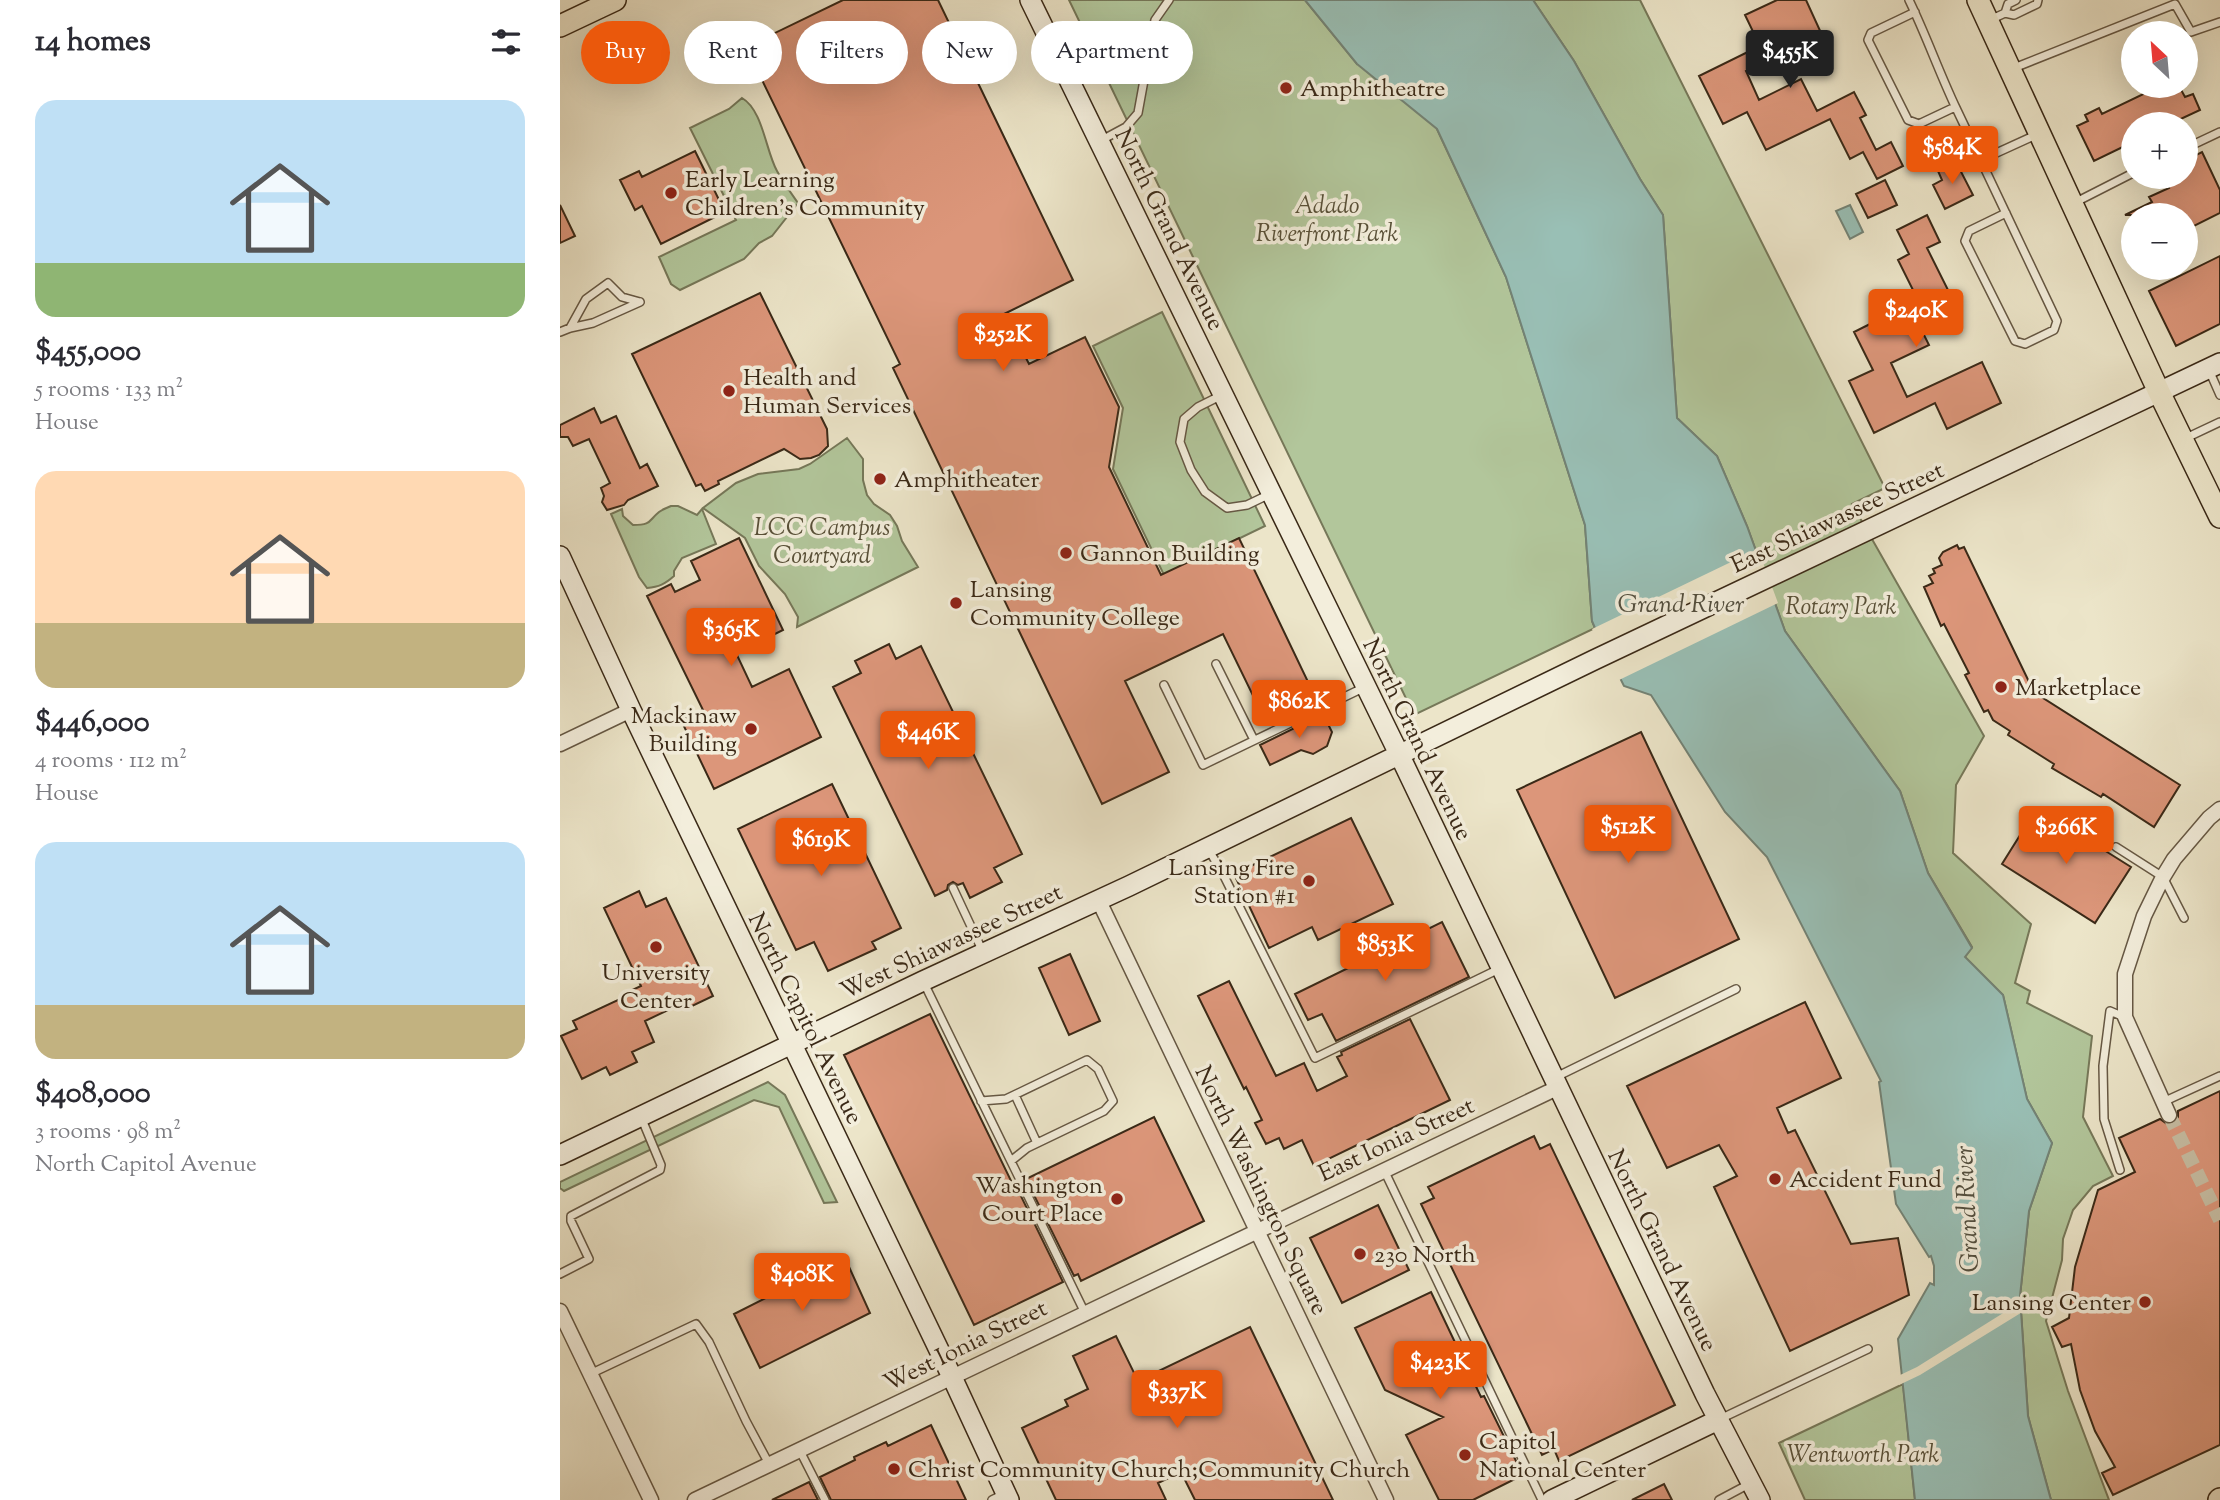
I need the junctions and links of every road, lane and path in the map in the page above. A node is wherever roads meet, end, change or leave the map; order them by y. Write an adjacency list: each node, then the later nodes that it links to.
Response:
1 (615, 0): 11 (main road)
2 (1030, 0): 16 (street, North Grand Avenue)
3 (1168, 0): 16 (lane)
4 (1909, 0): 8 (lane)
5 (1978, 0): 9 (main road)
6 (2017, 0): 9 (lane)
7 (2038, 0): 9 (lane)
8 (1915, 12): 13 (lane); 13 (lane)
9 (1996, 17): 12 (main road)
10 (2220, 22): 12 (lane)
11 (560, 26)
12 (2010, 69): 15 (main road)
13 (1955, 107): 18 (lane)
14 (2220, 132): 17 (lane)
15 (2039, 133): 18 (lane); 20 (main road)
16 (1100, 141): 26 (street, North Grand Avenue)
17 (2198, 142)
18 (1981, 160): 21 (lane)
19 (2121, 179): 20 (lane)
20 (2072, 204): 25 (main road)
21 (2006, 213): 21 (lane)
22 (570, 328): 22 (lane); 23 (lane)
23 (560, 332)
24 (2214, 366): 25 (street, East Shiawassee Street); 27 (lane)
25 (2159, 392): 29 (main road); 39 (street, East Shiawassee Street)
26 (1223, 395): 30 (street, North Grand Avenue); 30 (lane)
27 (2220, 395)
28 (2220, 422): 29 (lane)
29 (2182, 439): 31 (main road)
30 (1271, 494): 35 (street, North Grand Avenue)
31 (2220, 515)
32 (560, 556): 36 (street, North Capitol Avenue)
33 (1216, 664): 37 (lane)
34 (1164, 685): 37 (lane)
35 (1366, 686): 37 (lane); 39 (street, North Grand Avenue)
36 (632, 710): 38 (street); 52 (street, North Capitol Avenue)
37 (1254, 740)
38 (560, 744)
39 (1399, 756): 42 (street, East Shiawassee Street); 48 (street, North Grand Avenue)
40 (2220, 809): 43 (street)
41 (2116, 847): 43 (lane)
42 (1208, 848): 45 (street, East Shiawassee Street); 48 (lane)
43 (2163, 877): 46 (lane); 51 (street)
44 (953, 888): 47 (lane)
45 (1098, 899): 47 (street, West Shiawassee Street); 64 (street, North Washington Square)
46 (2184, 918)
47 (983, 953): 49 (street, West Shiawassee Street)
48 (1500, 968): 54 (street, North Grand Avenue)
49 (923, 981): 52 (street, West Shiawassee Street); 56 (lane)
50 (1736, 989): 54 (lane)
51 (2125, 1017): 57 (street); 63 (lane)
52 (792, 1045): 58 (street, West Shiawassee Street); 70 (street, North Capitol Avenue)
53 (2220, 1076): 57 (lane)
54 (1555, 1084): 62 (street, East Ionia Street); 71 (street, North Grand Avenue)
55 (1015, 1095): 56 (lane); 59 (lane); 59 (lane)
56 (981, 1101): 61 (lane)
57 (2166, 1109)
58 (641, 1116): 60 (street, West Shiawassee Street); 65 (lane)
59 (1037, 1143): 61 (lane)
60 (560, 1155)
61 (1011, 1161): 67 (lane)
62 (1384, 1170): 64 (street, East Ionia Street); 80 (lane)
63 (2119, 1170)
64 (1255, 1231): 67 (street, West Ionia Street); 79 (street, North Washington Square)
65 (560, 1273)
66 (560, 1311): 69 (street)
67 (1085, 1313): 70 (street, West Ionia Street)
68 (1868, 1349): 71 (lane)
69 (590, 1374): 73 (lane); 76 (street)
70 (952, 1377): 72 (street, West Ionia Street); 75 (street, North Capitol Avenue)
71 (1718, 1420): 74 (street, North Grand Avenue); 81 (street)
72 (799, 1450): 73 (street, West Ionia Street); 78 (lane)
73 (769, 1464): 77 (street, West Ionia Street)
74 (1756, 1491): 82 (lane)
75 (1003, 1498)
76 (651, 1500)
77 (695, 1500)
78 (825, 1500)
79 (1386, 1500)
80 (1542, 1500)
81 (1552, 1500)
82 (1719, 1500)

